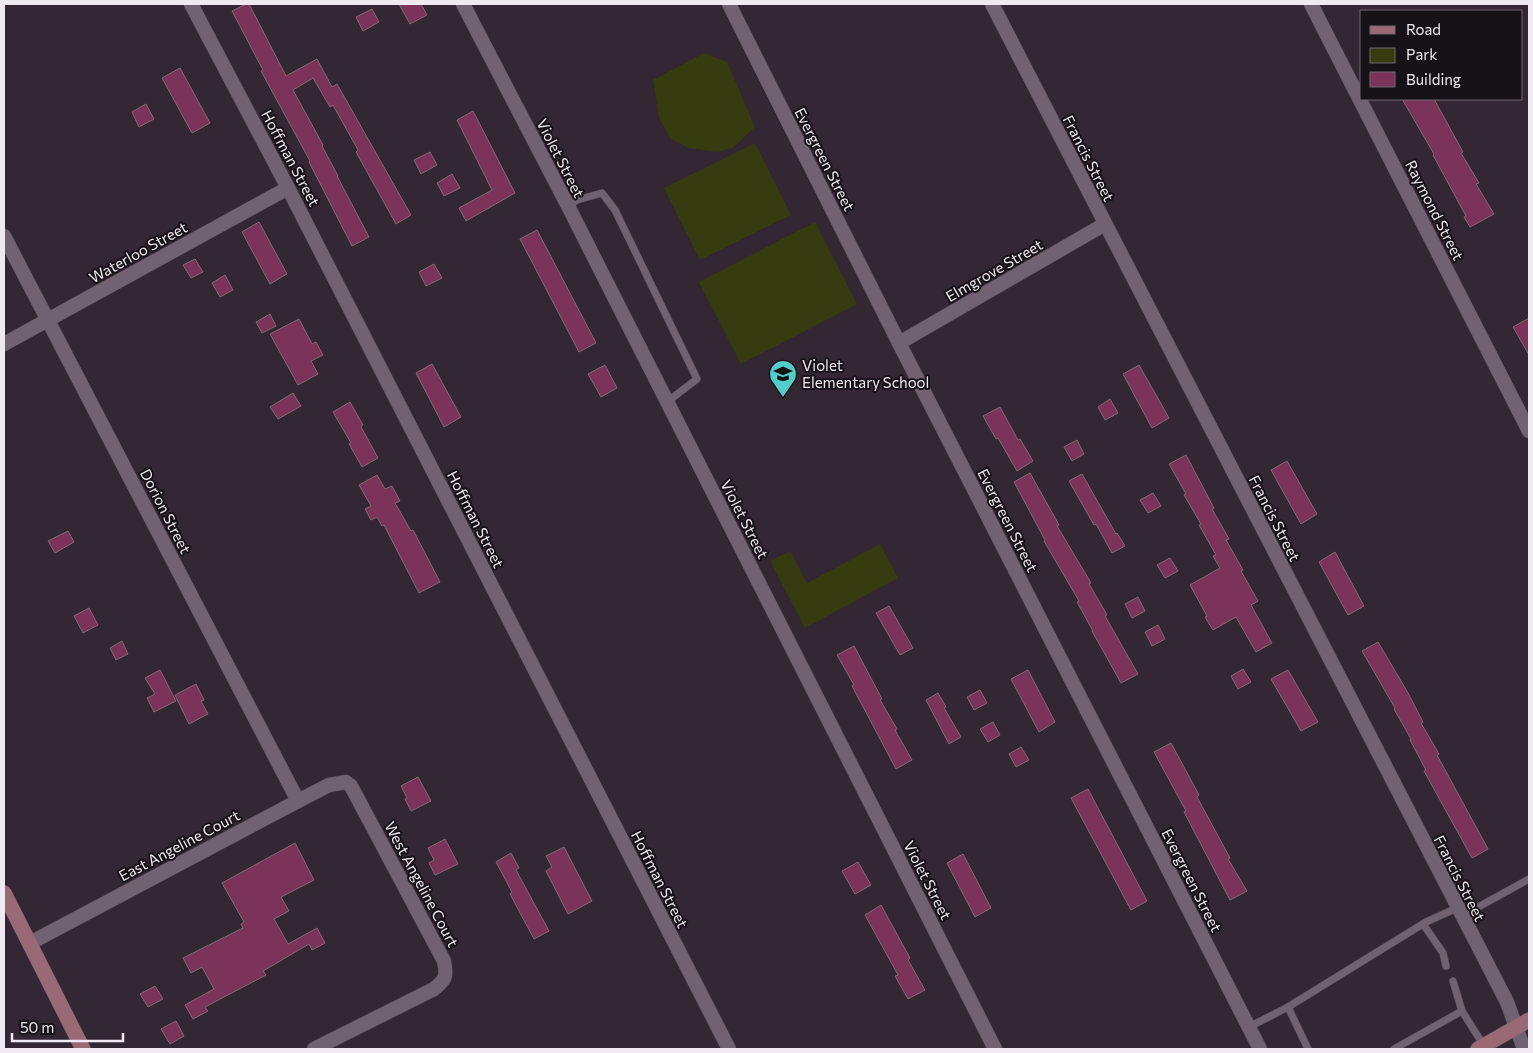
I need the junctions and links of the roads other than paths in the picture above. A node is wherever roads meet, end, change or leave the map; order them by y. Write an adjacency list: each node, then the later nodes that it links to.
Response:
1 (191, 4): 8 (street, Hoffman Street)
2 (463, 4): 9 (street, Violet Street)
3 (729, 4): 13 (street, Evergreen Street)
4 (992, 4): 10 (street, Francis Street)
5 (1311, 4): 7 (street, Raymond Street)
6 (1360, 100): 16 (street, Raymond Street)
7 (1360, 100)
8 (288, 188): 12 (street, Waterloo Street); 34 (street, Hoffman Street)
9 (568, 206): 15 (street, Violet Street); 15 (lane)
10 (1105, 224): 13 (street, Elmgrove Street); 21 (street, Francis Street)
11 (4, 236): 12 (street, Dorion Street)
12 (48, 320): 14 (street, Waterloo Street); 18 (street, Dorion Street)
13 (899, 343): 29 (street, Evergreen Street)
14 (4, 344)
15 (667, 402): 35 (street, Violet Street)
16 (1529, 431)
17 (346, 782): 18 (street, East Angeline Court); 33 (street, West Angeline Court)
18 (298, 801): 23 (street, East Angeline Court)
19 (1529, 879): 21 (lane)
20 (4, 893): 23 (main road)
21 (1459, 912): 22 (lane); 30 (street, Francis Street)
22 (1423, 924): 24 (lane); 26 (lane)
23 (30, 943): 32 (main road)
24 (1446, 966)
25 (1453, 981): 27 (lane)
26 (1288, 1006): 29 (lane); 37 (lane)
27 (1462, 1011): 31 (lane); 38 (lane)
28 (1529, 1020): 30 (main road)
29 (1249, 1027): 36 (street, Evergreen Street)
30 (1516, 1028): 31 (main road); 39 (street, Francis Street)
31 (1481, 1048)
32 (83, 1049)
33 (314, 1049)
34 (729, 1049)
35 (995, 1049)
36 (1260, 1049)
37 (1308, 1049)
38 (1394, 1049)
39 (1524, 1049)

